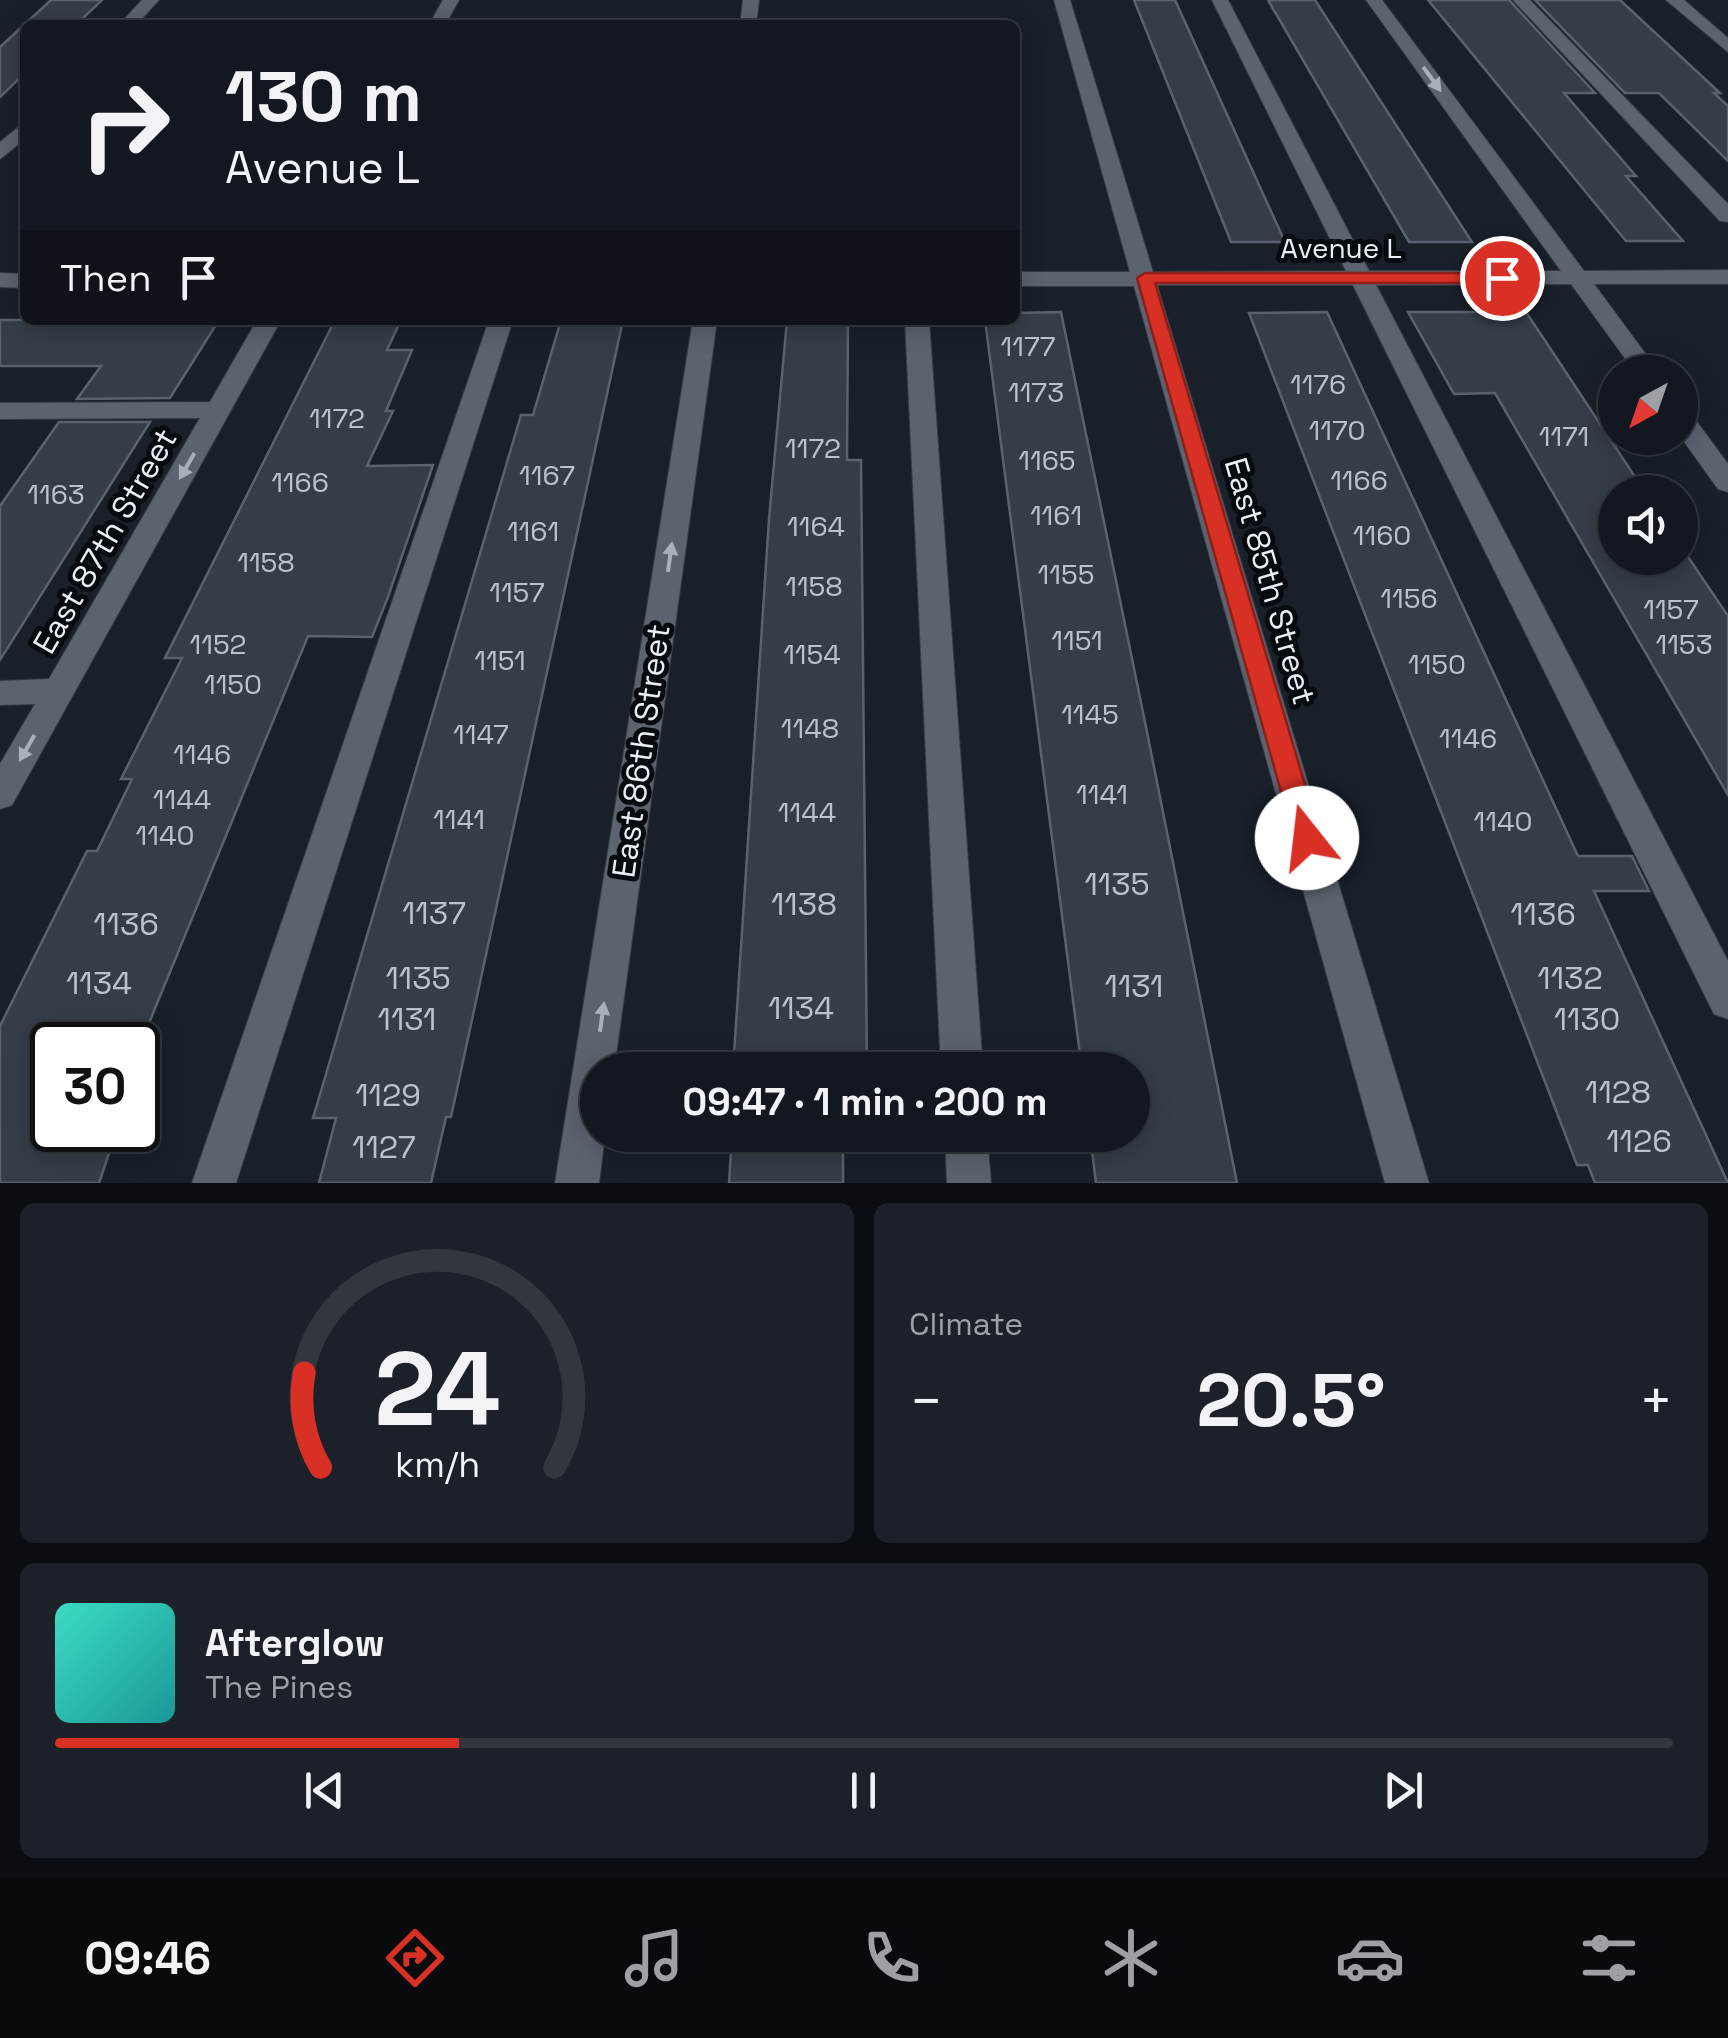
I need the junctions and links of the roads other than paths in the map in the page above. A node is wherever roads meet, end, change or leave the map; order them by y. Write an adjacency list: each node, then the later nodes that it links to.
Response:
1 (151, 0): 7 (street)
2 (1062, 0): 12 (street, East 85th Street)
3 (1220, 0): 13 (street)
4 (1374, 0): 14 (street, one-way to 14)
5 (1521, 0): 11 (street)
6 (1674, 0): 8 (street)
7 (131, 20)
8 (1728, 47)
9 (20, 133): 10 (street)
10 (0, 153)
11 (1728, 216)
12 (1145, 278): 13 (street, Avenue L); 16 (street, Avenue L); 35 (street, East 85th Street)
13 (1363, 278): 14 (street, Avenue L); 29 (street)
14 (1578, 278): 15 (street, Avenue L); 21 (street)
15 (1728, 278)
16 (1020, 279)
17 (267, 325): 22 (street, East 87th Street)
18 (499, 325): 32 (street)
19 (704, 325): 33 (street, East 86th Street, one-way to 19)
20 (917, 325): 30 (street)
21 (1635, 355)
22 (219, 410): 23 (street); 26 (street, East 87th Street, one-way to 26)
23 (0, 411)
24 (1698, 442): 25 (street)
25 (1728, 483)
26 (59, 691): 27 (street); 28 (street, East 87th Street, one-way to 28)
27 (0, 692)
28 (0, 796)
29 (1728, 1002)
30 (961, 1052)
31 (967, 1152): 34 (street)
32 (214, 1183)
33 (577, 1183)
34 (969, 1183)
35 (1407, 1183)

